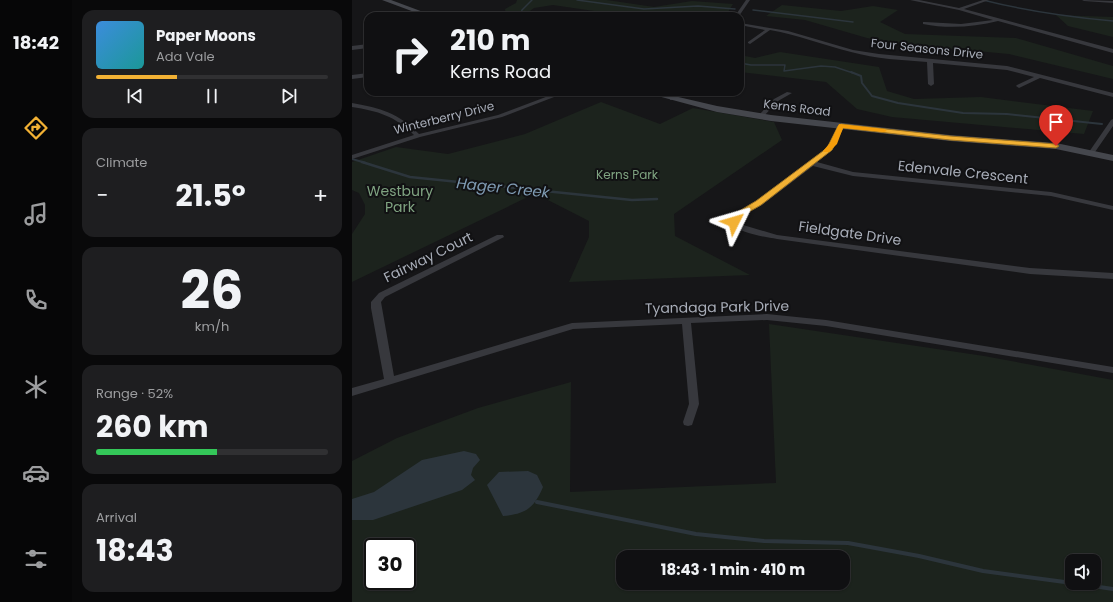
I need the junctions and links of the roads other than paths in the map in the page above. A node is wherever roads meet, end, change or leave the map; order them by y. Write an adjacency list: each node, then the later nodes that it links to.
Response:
1 (385, 0): 8 (street)
2 (748, 0): 9 (street)
3 (912, 0): 7 (street)
4 (987, 0): 7 (street)
5 (1084, 0): 6 (street)
6 (1113, 2)
7 (960, 9): 10 (street)
8 (420, 12)
9 (740, 12)
10 (997, 20): 11 (street); 17 (street)
11 (925, 23)
12 (744, 25): 13 (street, Four Seasons Drive)
13 (770, 28): 14 (street); 18 (street, Four Seasons Drive)
14 (750, 43)
15 (364, 46): 16 (street)
16 (352, 48)
17 (1113, 51)
18 (930, 61): 20 (street, Four Seasons Drive); 22 (street)
19 (364, 76): 21 (street)
20 (1040, 76): 23 (street); 25 (street, Four Seasons Drive)
21 (352, 77)
22 (931, 84)
23 (1019, 86)
24 (789, 94): 31 (street)
25 (1113, 94)
26 (553, 96): 34 (street, Winterberry Drive)
27 (661, 96): 29 (street, Kerns Road)
28 (677, 96): 29 (street)
29 (672, 99): 31 (street, Kerns Road)
30 (352, 104): 34 (street)
31 (761, 116): 33 (street, Kerns Road)
32 (1113, 121): 35 (street)
33 (841, 126): 35 (street, Kerns Road); 38 (street, Fieldgate Drive)
34 (418, 136): 36 (street, Winterberry Drive)
35 (1092, 152): 37 (street, Kerns Road)
36 (352, 157)
37 (1113, 158)
38 (811, 163): 39 (street, Edenvale Crescent); 41 (street, Fieldgate Drive)
39 (1113, 208)
40 (500, 237): 44 (street, Fairway Court)
41 (1113, 276)
42 (686, 320): 43 (street, Tyandaga Park Drive); 44 (street, Tyandaga Park Drive); 46 (street)
43 (1113, 370)
44 (389, 379): 45 (street, Tyandaga Park Drive)
45 (352, 392)
46 (688, 422)

